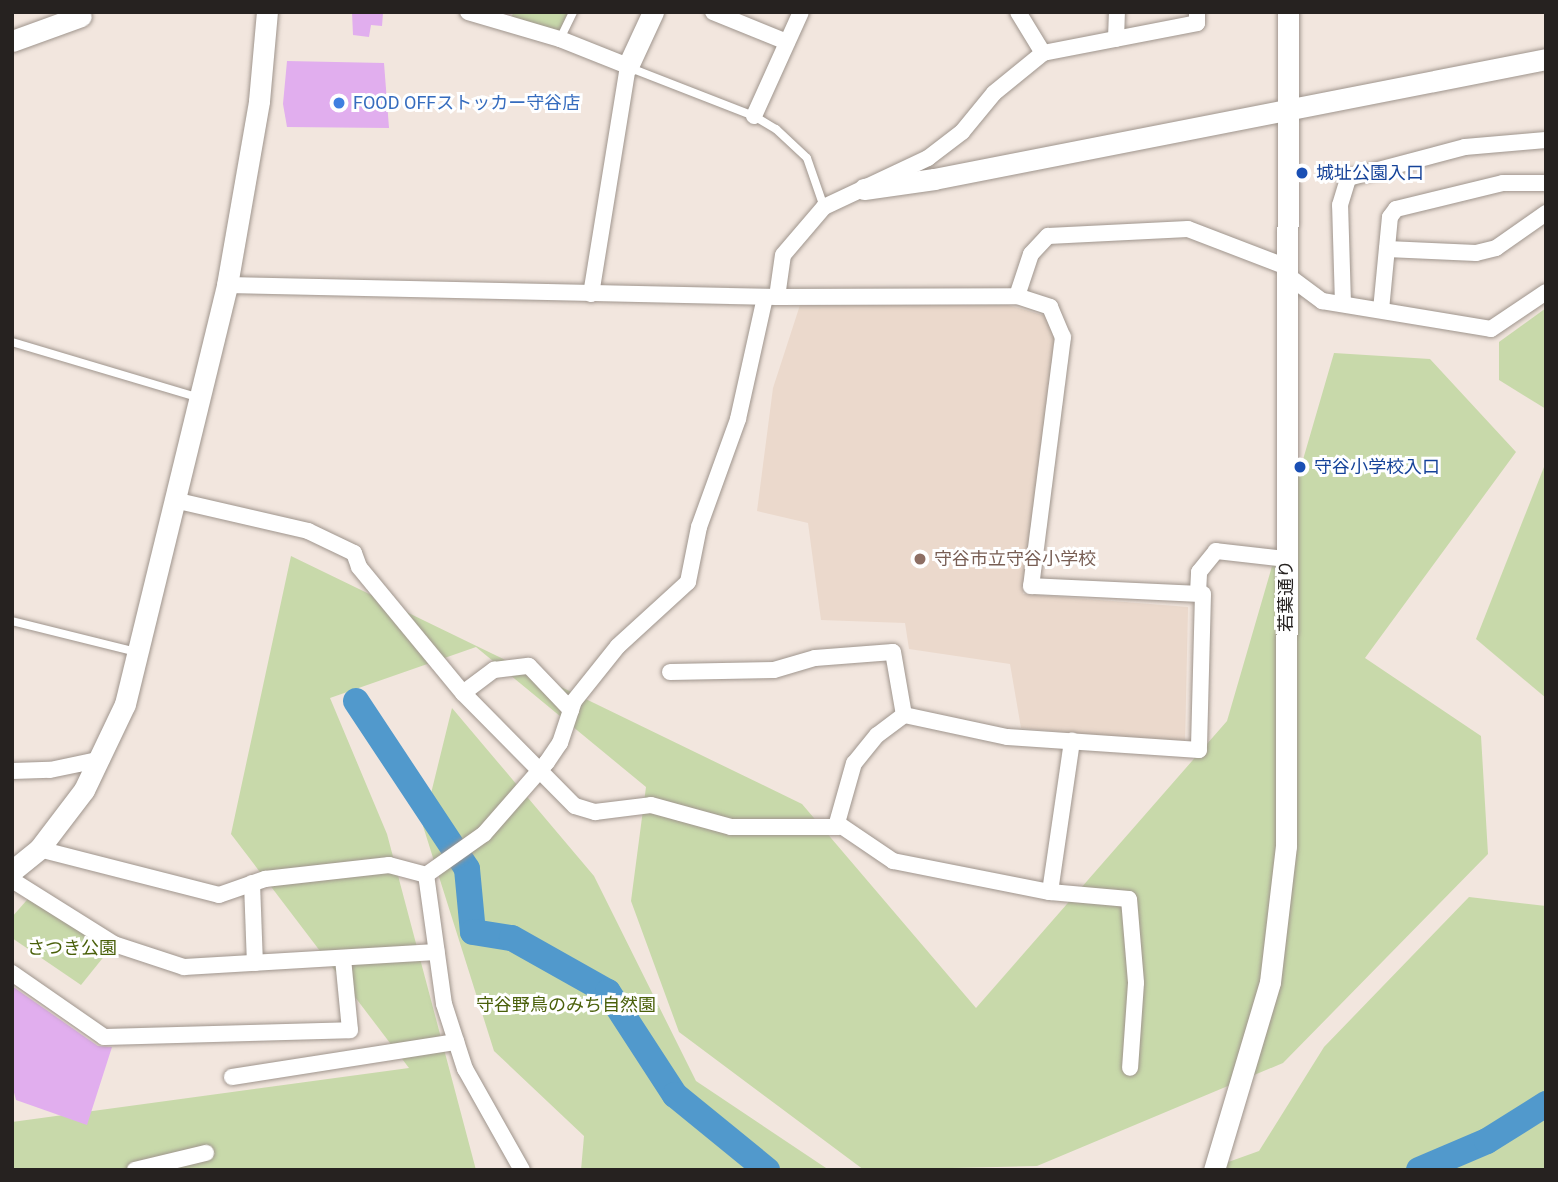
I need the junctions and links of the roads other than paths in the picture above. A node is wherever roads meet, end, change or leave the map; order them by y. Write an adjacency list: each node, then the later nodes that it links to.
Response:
1 (267, 12): 28 (street)
2 (468, 12): 12 (street)
3 (573, 12): 12 (lane)
4 (653, 12): 18 (street)
5 (713, 12): 15 (street)
6 (801, 12): 15 (street)
7 (1018, 12): 16 (street)
8 (1116, 12): 13 (street)
9 (1198, 12): 13 (street)
10 (1288, 12): 19 (street, 若葉通り)
11 (82, 13): 14 (street)
12 (560, 39): 18 (street)
13 (1116, 39): 16 (street)
14 (12, 41)
15 (787, 42): 20 (street)
16 (1043, 53): 23 (street)
17 (1546, 58): 19 (street)
18 (628, 66): 20 (lane); 30 (street)
19 (1290, 110): 23 (street); 27 (street, 若葉通り)
20 (754, 116): 24 (lane)
21 (1546, 140): 33 (street)
22 (1546, 183): 26 (street)
23 (863, 189): 24 (street)
24 (824, 207): 32 (street)
25 (1546, 212): 26 (street)
26 (1387, 250): 34 (street)
27 (1287, 271): 31 (street); 33 (street); 38 (street, 若葉通り)
28 (227, 285): 30 (street); 36 (street)
29 (1546, 292): 34 (street)
30 (590, 294): 32 (street)
31 (1017, 296): 32 (street); 39 (street)
32 (771, 297): 44 (street)
33 (1343, 304): 34 (street)
34 (1381, 310)
35 (12, 342): 36 (lane)
36 (199, 397): 37 (street)
37 (174, 500): 41 (street); 43 (street)
38 (1286, 558): 39 (street); 67 (street, 若葉通り)
39 (1198, 593): 46 (street)
40 (12, 621): 41 (lane)
41 (139, 653): 47 (street)
42 (670, 672): 45 (street)
43 (463, 693): 44 (street); 48 (street)
44 (571, 710): 48 (street)
45 (904, 715): 46 (street); 50 (street)
46 (1072, 741): 56 (street)
47 (102, 760): 49 (street); 51 (street)
48 (539, 769): 50 (street); 53 (street)
49 (12, 772)
50 (839, 827): 56 (street)
51 (39, 849): 52 (street); 55 (street)
52 (12, 872)
53 (426, 875): 55 (street); 57 (street)
54 (12, 880): 59 (street)
55 (252, 883): 59 (street)
56 (1050, 892): 62 (street)
57 (437, 953): 58 (street); 61 (street)
58 (343, 958): 59 (street); 60 (street)
59 (255, 963)
60 (12, 973)
61 (456, 1042): 63 (street); 66 (street)
62 (1130, 1068)
63 (232, 1077)
64 (206, 1153): 65 (street)
65 (135, 1170)
66 (522, 1170)
67 (1214, 1170)

